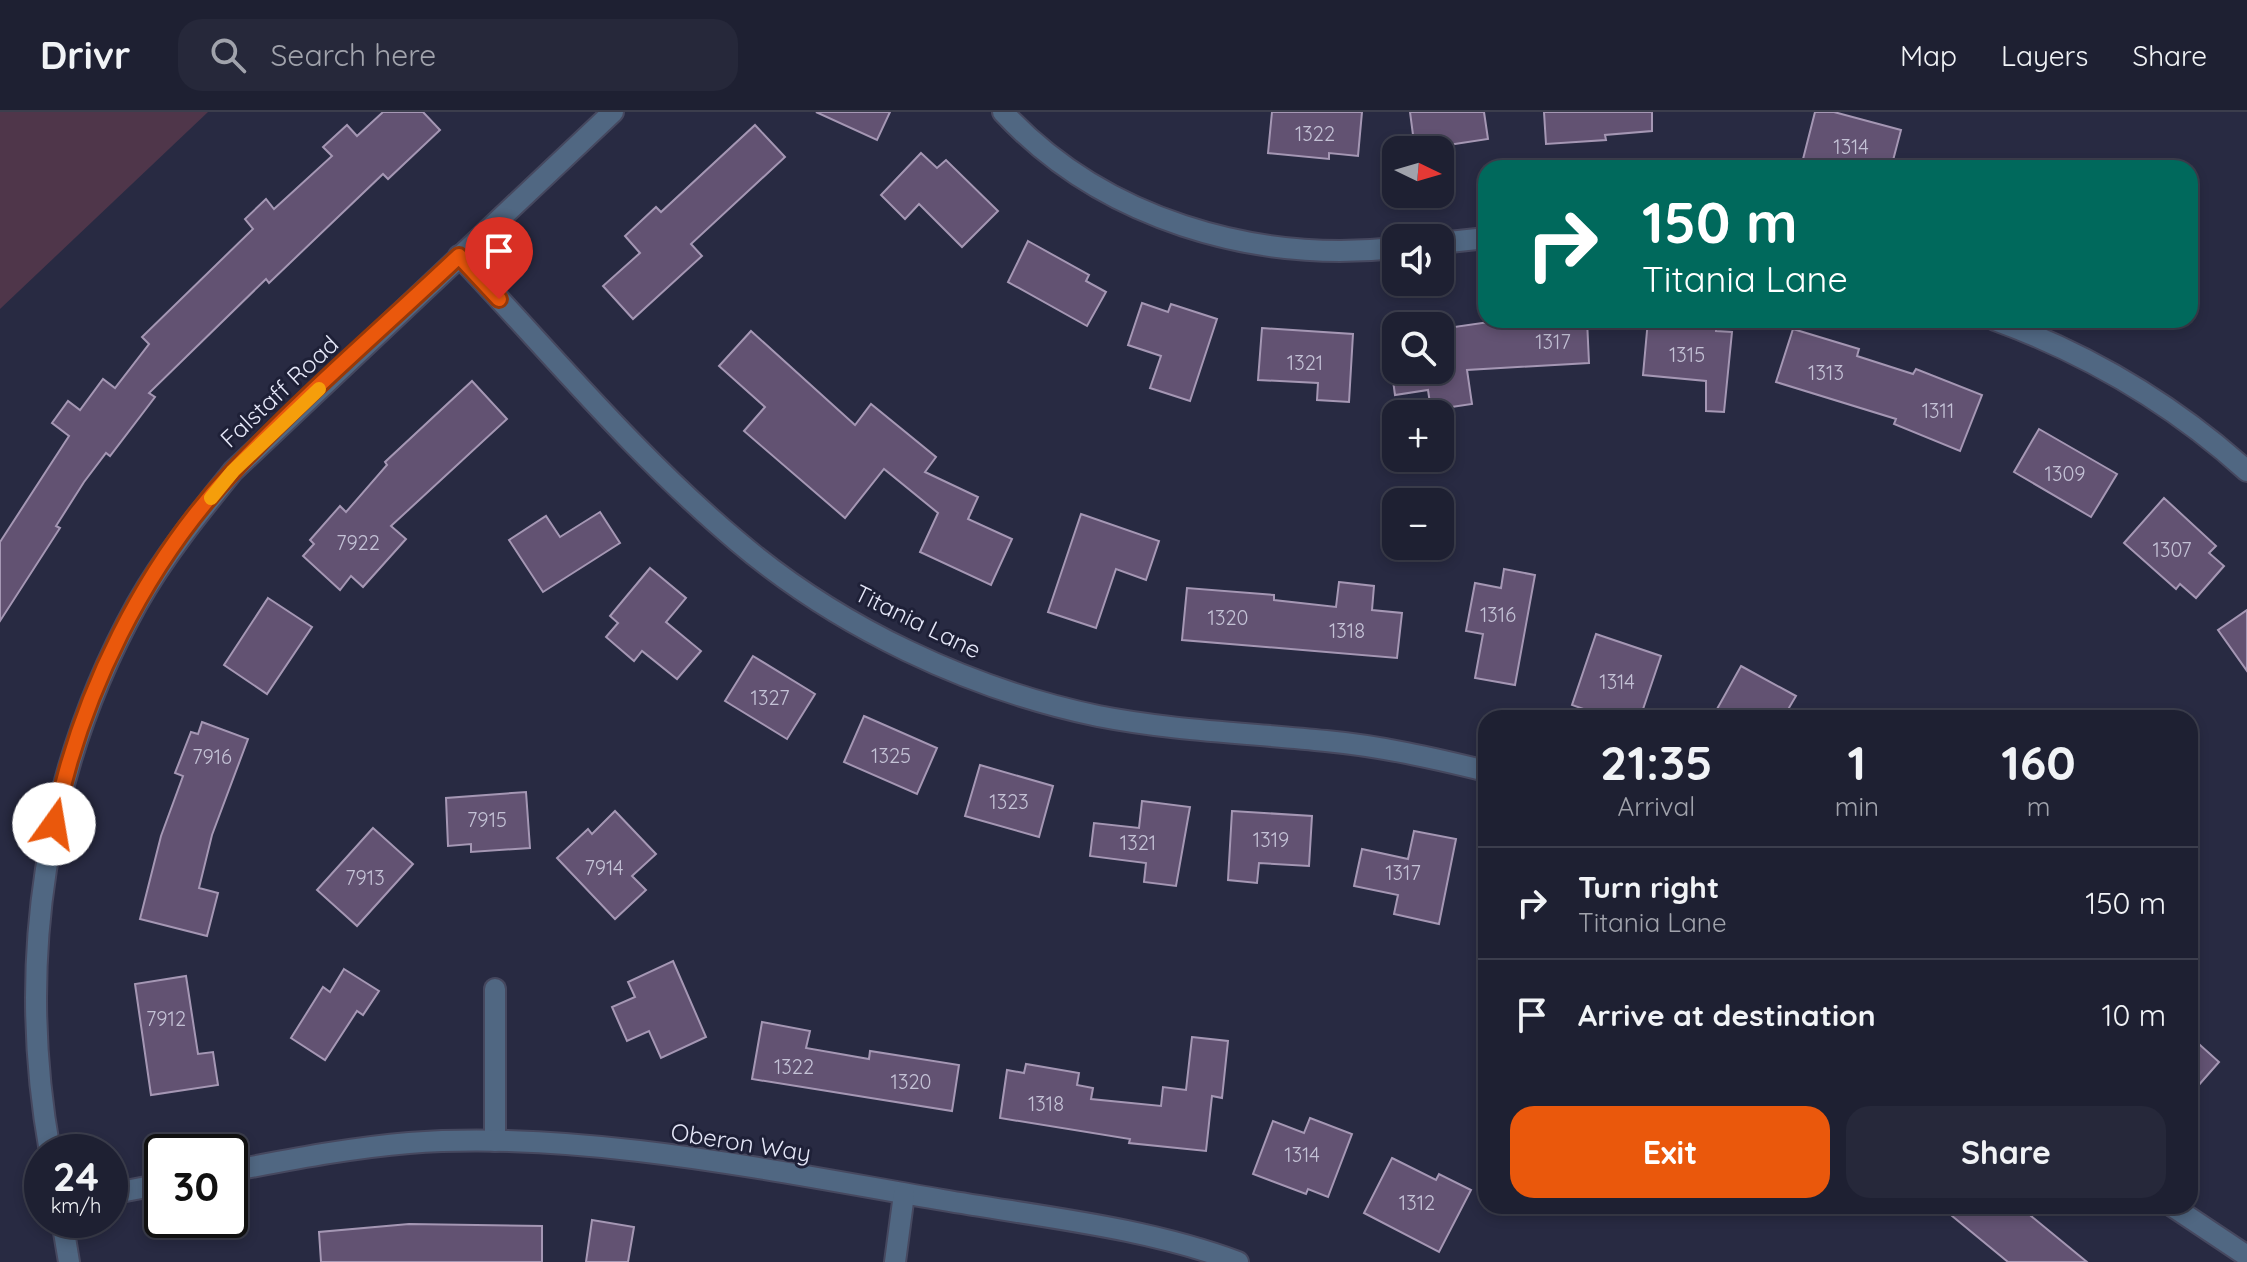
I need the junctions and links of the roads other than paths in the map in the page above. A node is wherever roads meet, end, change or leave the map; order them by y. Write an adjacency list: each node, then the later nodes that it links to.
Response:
1 (613, 112): 6 (street, Falstaff Road)
2 (1003, 112): 5 (street)
3 (1478, 239): 4 (street)
4 (1454, 241)
5 (1382, 250)
6 (459, 256): 9 (street, Titania Lane); 11 (street, Falstaff Road)
7 (2014, 328): 8 (street)
8 (2247, 471)
9 (1478, 769)
10 (495, 989): 12 (street)
11 (48, 1134)
12 (495, 1141): 13 (street, Oberon Way); 14 (street, Oberon Way)
13 (248, 1168)
14 (904, 1194): 19 (street); 20 (street, Oberon Way)
15 (2184, 1214): 17 (street)
16 (65, 1238): 18 (street)
17 (2247, 1256)
18 (69, 1262)
19 (895, 1262)
20 (1238, 1262)

